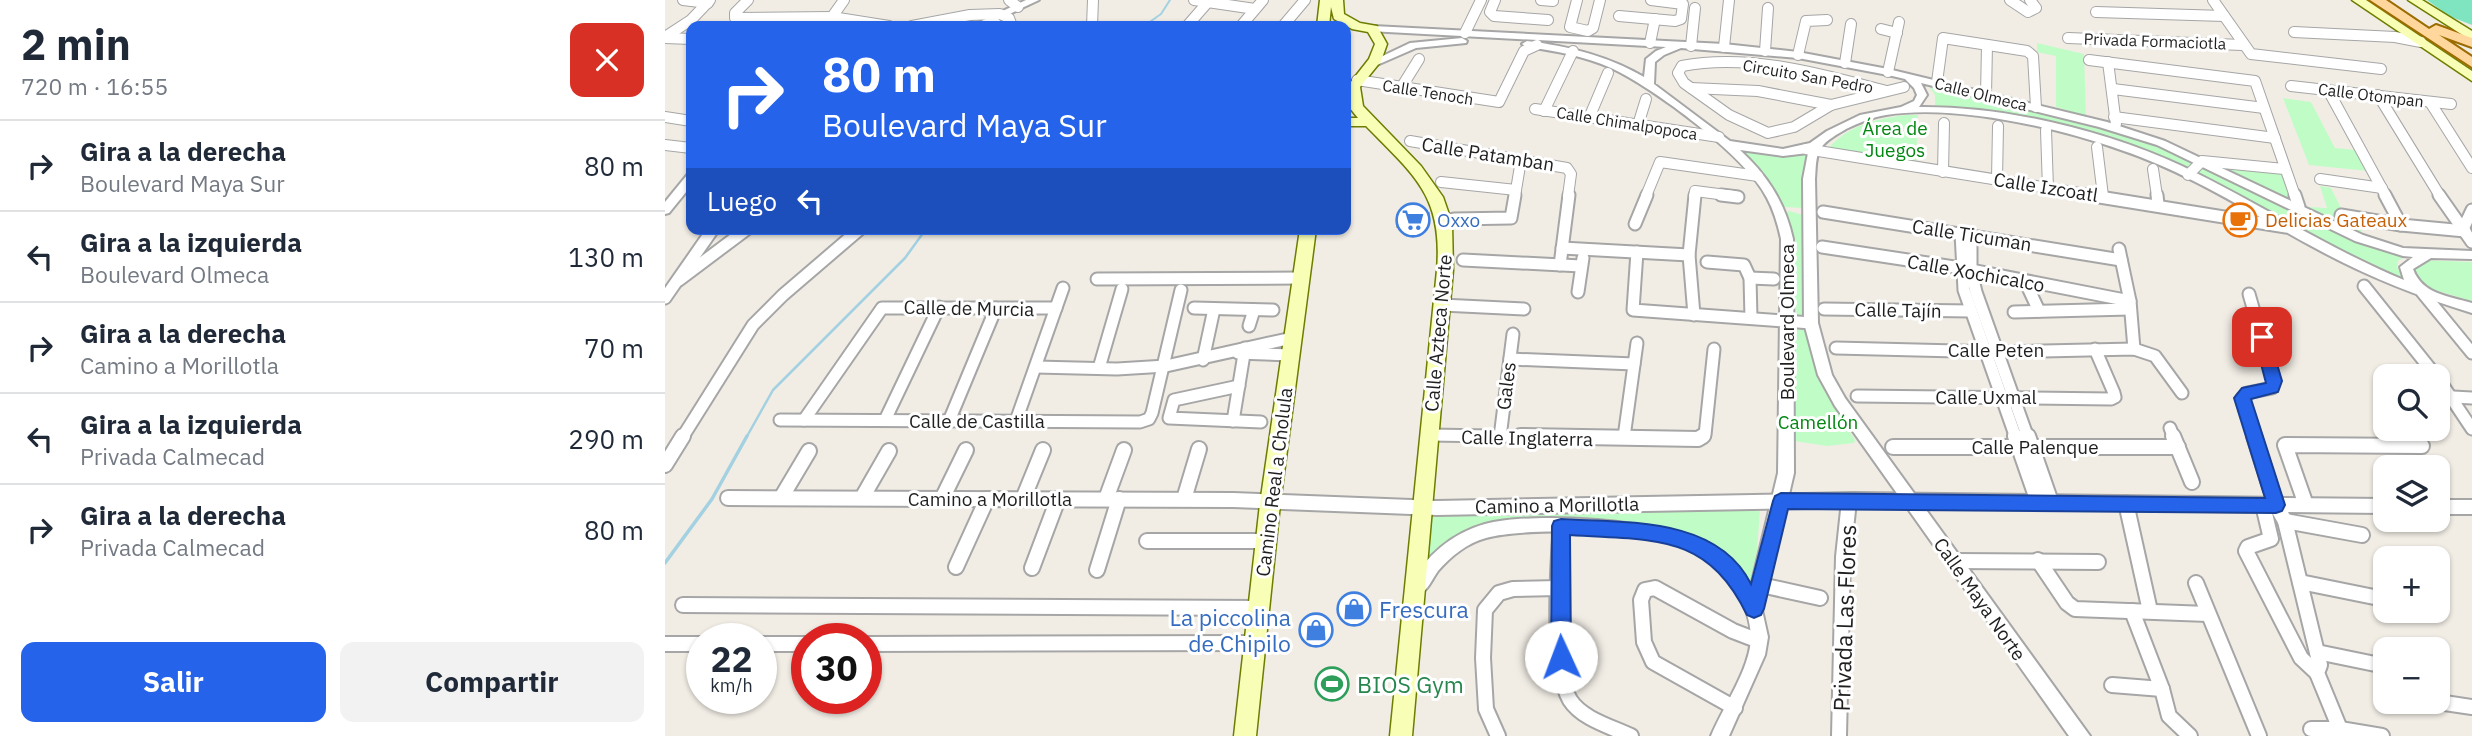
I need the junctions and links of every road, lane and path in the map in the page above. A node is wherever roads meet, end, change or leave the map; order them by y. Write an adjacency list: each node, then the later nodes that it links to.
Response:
1 (683, 0): 27 (street)
2 (748, 0): 38 (street)
3 (843, 0): 38 (street)
4 (1033, 0): 5 (street); 29 (street)
5 (1041, 0)
6 (1093, 0): 48 (street)
7 (1194, 0): 28 (street)
8 (1263, 0): 32 (street)
9 (1305, 0): 51 (street)
10 (1326, 0): 52 (main road)
11 (1337, 0): 53 (main road)
12 (1481, 0): 63 (street)
13 (1495, 0): 40 (street)
14 (1541, 0): 26 (street)
15 (1577, 0): 65 (street)
16 (1600, 0): 65 (street)
17 (1651, 0): 39 (street)
18 (1729, 0): 77 (street)
19 (2010, 0): 33 (street)
20 (2030, 0): 33 (street)
21 (2213, 0): 37 (street)
22 (2358, 0): 58 (main road)
23 (2377, 0): 86 (main road)
24 (2393, 0): 62 (main road)
25 (2414, 0): 67 (main road)
26 (1553, 1)
27 (709, 2): 42 (street)
28 (1208, 2): 32 (street); 49 (street)
29 (1014, 4): 34 (street)
30 (1695, 8): 74 (street)
31 (1768, 8): 79 (street)
32 (1255, 9): 50 (street)
33 (2031, 11)
34 (1006, 12): 45 (street); 46 (street); 47 (street)
35 (2096, 12): 37 (street)
36 (1619, 16): 39 (street)
37 (2224, 16): 76 (street)
38 (832, 17): 44 (street)
39 (1655, 19): 71 (street)
40 (1548, 20)
41 (1828, 20): 82 (street)
42 (686, 21)
43 (686, 21): 59 (street)
44 (857, 21)
45 (929, 21)
46 (997, 21)
47 (1012, 21)
48 (1092, 21)
49 (1191, 21)
50 (1245, 21)
51 (1287, 21)
52 (1324, 21)
53 (1344, 21)
54 (1899, 22): 64 (street)
55 (1851, 24): 88 (street)
56 (665, 27): 59 (street)
57 (1351, 27): 60 (main road)
58 (2399, 28): 70 (main road); 70 (street)
59 (677, 29): 66 (street)
60 (1373, 29): 63 (street, Calle Olmeca); 87 (main road)
61 (1881, 29): 64 (street)
62 (2436, 29): 72 (main road); 80 (main road)
63 (1465, 33): 65 (street, Calle Olmeca)
64 (1897, 33): 90 (street)
65 (1580, 34): 71 (street, Calle Olmeca)
66 (665, 37): 69 (street)
67 (2472, 37)
68 (2068, 38): 76 (street, Privada Formaciotla)
69 (686, 39)
70 (2421, 42): 92 (main road)
71 (1650, 43): 74 (street, Calle Olmeca)
72 (2472, 43)
73 (1537, 45): 78 (street, Boulevard Olmeca); 87 (street, Boulevard Olmeca); 98 (street, Calle Tenoch)
74 (1686, 45): 77 (street, Calle Olmeca); 96 (street)
75 (1987, 45): 95 (street); 103 (street); 110 (street)
76 (2242, 45): 81 (street)
77 (1724, 47): 79 (street, Calle Olmeca)
78 (1573, 51): 96 (street, Boulevard Olmeca); 115 (street, Calle Chimalpopoca)
79 (1765, 51): 82 (street, Calle Olmeca)
80 (2472, 52)
81 (2251, 54): 89 (street)
82 (1798, 55): 88 (street, Calle Olmeca)
83 (1419, 59): 98 (street)
84 (2089, 60): 85 (street)
85 (2108, 62): 100 (street); 111 (street)
86 (2472, 62)
87 (1373, 63): 93 (main road)
88 (1845, 64): 90 (street, Calle Olmeca)
89 (2381, 69)
90 (1888, 72): 94 (street, Calle Olmeca)
91 (1608, 73): 115 (street)
92 (2472, 76)
93 (1357, 80): 98 (street, Calle Tenoch); 106 (main road, Calle Azteca Norte)
94 (1905, 82): 95 (street, Calle Olmeca); 102 (street); 112 (street)
95 (1937, 82): 103 (street, Calle Olmeca)
96 (1649, 86): 124 (street, Boulevard Olmeca)
97 (2291, 86): 101 (street, Calle Otompan)
98 (1401, 88)
99 (1691, 88): 102 (street, Circuito San Pedro); 109 (street); 122 (street)
100 (2113, 89): 111 (street); 118 (street)
101 (2328, 90): 104 (street, Calle Otompan); 145 (street)
102 (1886, 91): 109 (street)
103 (1986, 95): 110 (street, Calle Olmeca)
104 (2378, 95): 107 (street, Calle Otompan); 159 (street)
105 (1646, 99): 119 (street)
106 (1351, 100)
107 (2430, 102): 108 (street, Calle Otompan); 134 (street)
108 (2451, 104)
109 (1831, 105): 122 (street)
110 (2036, 107): 118 (street, Calle Olmeca)
111 (2265, 108): 123 (street)
112 (1904, 109): 129 (street, Calle Olmeca); 138 (street, Calle Olmeca)
113 (1351, 115): 193 (main road, Calle Azteca Norte)
114 (665, 117): 116 (street)
115 (1589, 118): 119 (street, Calle Chimalpopoca)
116 (686, 120)
117 (1944, 123): 137 (street)
118 (2115, 123): 123 (street); 133 (street, Calle Olmeca)
119 (1638, 125): 124 (street, Calle Chimalpopoca)
120 (1998, 126): 140 (street)
121 (2046, 130): 144 (street)
122 (1765, 132): 130 (street); 131 (street)
123 (2275, 138): 136 (street)
124 (1723, 140): 130 (street); 139 (street, Boulevard Olmeca)
125 (1410, 141): 132 (street, Calle Patamban)
126 (665, 145): 127 (street)
127 (686, 147)
128 (2097, 147): 147 (street)
129 (1812, 148): 131 (street); 137 (street, Calle Izcoatl); 153 (street, Calle Maya Norte)
130 (1754, 150): 131 (street)
131 (1777, 152)
132 (1521, 160): 146 (street); 168 (street, Calle Patamban)
133 (2202, 161): 136 (street); 138 (street); 150 (street, Calle Olmeca)
134 (2472, 168)
135 (2153, 169): 149 (street)
136 (2284, 169): 150 (street)
137 (1943, 172): 140 (street, Calle Izcoatl)
138 (2188, 175): 158 (street, Calle Olmeca)
139 (1758, 176): 153 (street, Boulevard Olmeca); 156 (street)
140 (1997, 179): 144 (street, Calle Izcoatl)
141 (2320, 179): 145 (street)
142 (1441, 182): 146 (street)
143 (686, 184): 151 (street)
144 (2048, 188): 147 (street, Calle Izcoatl)
145 (2382, 188): 157 (street)
146 (1516, 190): 155 (street)
147 (2103, 196): 149 (street, Calle Izcoatl)
148 (1738, 197): 171 (street)
149 (2158, 204): 158 (street, Calle Izcoatl)
150 (2299, 207): 172 (street, Calle Olmeca)
151 (665, 209)
152 (2472, 210): 159 (street)
153 (1800, 211): 160 (street, Calle Ticuman); 165 (street, Boulevard Olmeca); 167 (street, Calle Maya Norte)
154 (2341, 215): 157 (street)
155 (1454, 219)
156 (1635, 223)
157 (2401, 225): 159 (street)
158 (2286, 227): 190 (street, Calle Olmeca)
159 (2467, 232): 166 (street)
160 (1966, 234): 178 (street); 194 (street, Calle Ticuman)
161 (709, 235): 181 (street)
162 (739, 235): 181 (street)
163 (853, 235): 260 (street)
164 (1307, 235): 179 (main road, Camino Real a Cholula)
165 (1787, 239): 167 (street); 210 (street, Boulevard Olmeca)
166 (2472, 242)
167 (1815, 245): 178 (street, Calle Xochicalco); 211 (street, Calle Maya Norte)
168 (1562, 248): 169 (street); 176 (street)
169 (1584, 248): 170 (street); 177 (street)
170 (1637, 252): 171 (street); 208 (street)
171 (1689, 254): 208 (street)
172 (2427, 255): 173 (street, Calle Olmeca); 190 (street)
173 (2469, 257)
174 (1463, 260): 176 (street)
175 (1707, 262): 180 (street)
176 (1560, 265): 177 (street)
177 (1581, 266): 189 (street)
178 (1966, 270): 184 (street, Calle Xochicalco); 205 (street); 221 (street)
179 (1301, 278): 182 (street); 215 (main road, Camino Real a Cholula)
180 (1750, 278): 183 (street); 209 (street)
181 (679, 279): 192 (street)
182 (1097, 279)
183 (1774, 279)
184 (2025, 281): 194 (street, Calle Xochicalco); 206 (street)
185 (2364, 286): 227 (street)
186 (1063, 288): 197 (street)
187 (1122, 289): 230 (street)
188 (1181, 290): 228 (street)
189 (1578, 292)
190 (2422, 292): 198 (street, Calle Olmeca); 220 (street)
191 (2249, 294): 277 (street)
192 (665, 298)
193 (1442, 305): 201 (street); 247 (main road, Calle Azteca Norte)
194 (2130, 305): 206 (street); 219 (street)
195 (939, 307): 196 (street, Calle de Murcia); 239 (street, Calle de Murcia); 240 (street)
196 (996, 308): 197 (street, Calle de Murcia); 241 (street)
197 (1056, 308): 229 (street)
198 (2472, 308)
199 (1195, 309): 200 (street)
200 (1214, 309): 203 (street); 225 (street)
201 (1524, 309)
202 (1824, 309): 205 (street, Calle Tajín)
203 (1254, 310): 204 (street); 212 (street)
204 (1273, 310)
205 (1971, 311): 221 (street)
206 (2039, 311): 207 (street)
207 (2014, 312)
208 (1694, 315): 209 (street)
209 (1751, 318): 210 (street)
210 (1788, 321): 211 (street); 271 (street, Boulevard Olmeca)
211 (1811, 323): 273 (street, Calle Maya Norte)
212 (1249, 326)
213 (1513, 334): 224 (street, Gales)
214 (1637, 343): 226 (street)
215 (1291, 347): 222 (street); 276 (main road, Camino Real a Cholula)
216 (1836, 348): 221 (street, Calle Peten)
217 (1714, 349): 249 (street, Calle Inglaterra)
218 (2095, 349): 219 (street, Calle Peten); 221 (street, Calle Peten); 235 (street, Calle Uxmal)
219 (2134, 349): 223 (street, Calle Peten)
220 (2471, 349)
221 (1992, 351): 235 (street)
222 (1243, 352): 225 (street); 231 (street)
223 (2155, 356): 232 (street)
224 (1510, 359): 226 (street); 248 (street, Gales)
225 (1203, 360): 228 (street)
226 (1634, 364): 249 (street)
227 (2427, 364)
228 (1163, 366): 230 (street); 242 (street, Calle de Castilla)
229 (1036, 367): 230 (street); 242 (street)
230 (1099, 368)
231 (1239, 386): 243 (street); 243 (street)
232 (2182, 393)
233 (2450, 393): 236 (street)
234 (1857, 396): 235 (street, Calle Uxmal)
235 (2008, 397): 252 (street)
236 (2453, 397): 237 (street); 246 (street)
237 (2472, 398)
238 (780, 420): 239 (street, Calle de Castilla)
239 (804, 420): 240 (street, Calle de Castilla)
240 (885, 420): 241 (street, Calle de Castilla)
241 (950, 421): 242 (street, Calle de Castilla)
242 (1016, 421)
243 (1233, 421): 244 (street)
244 (1261, 422)
245 (2170, 428): 253 (street)
246 (2472, 429)
247 (1429, 435): 248 (street, Calle Inglaterra); 280 (main road, Calle Azteca Norte)
248 (1500, 437): 249 (street, Calle Inglaterra)
249 (1624, 437)
250 (2422, 446): 278 (street)
251 (1892, 447): 252 (street, Calle Palenque)
252 (2025, 447): 253 (street, Calle Palenque); 274 (street)
253 (2178, 447): 261 (street)
254 (1199, 449): 270 (street)
255 (966, 450): 265 (street)
256 (1043, 450): 267 (street)
257 (1123, 450): 269 (street)
258 (809, 451): 263 (street)
259 (889, 451): 264 (street)
260 (665, 465)
261 (2192, 482)
262 (728, 498): 263 (street, Camino a Morillotla)
263 (781, 498): 264 (street, Camino a Morillotla)
264 (862, 498): 265 (street, Camino a Morillotla)
265 (942, 499): 266 (street, Camino a Morillotla)
266 (987, 499): 267 (street, Camino a Morillotla); 291 (street)
267 (1023, 499): 268 (street, Camino a Morillotla)
268 (1058, 499): 269 (street, Camino a Morillotla); 292 (street)
269 (1113, 499): 270 (street, Camino a Morillotla); 293 (street)
270 (1184, 499): 276 (street, Camino a Morillotla)
271 (1781, 501): 272 (street, Camino a Morillotla); 280 (street, Camino a Morillotla); 296 (street, Boulevard Olmeca)
272 (1849, 501): 273 (street, Camino a Morillotla); 328 (street, Privada Las Flores)
273 (1909, 501): 274 (street, Camino a Morillotla); 289 (street, Calle Maya Norte)
274 (2044, 502): 275 (street, Camino a Morillotla)
275 (2126, 503): 277 (street, Camino a Morillotla); 306 (street)
276 (1270, 504): 280 (street, Camino a Morillotla); 287 (main road, Camino Real a Cholula)
277 (2270, 505): 278 (street, Camino a Morillotla); 283 (street); 315 (street)
278 (2306, 505): 279 (street, Camino a Morillotla)
279 (2373, 506)
280 (1421, 507): 300 (main road, Calle Azteca Norte)
281 (2450, 507): 282 (street)
282 (2472, 507)
283 (2285, 521): 285 (street); 294 (street)
284 (1561, 526): 297 (street); 300 (street); 303 (street)
285 (2362, 535)
286 (1147, 541): 287 (street)
287 (1266, 541): 302 (main road, Camino Real a Cholula)
288 (2038, 560): 289 (street); 290 (street); 304 (street)
289 (1955, 561): 329 (street, Calle Maya Norte)
290 (2098, 562)
291 (956, 567)
292 (1032, 568)
293 (1097, 570)
294 (2300, 582): 298 (street); 313 (street)
295 (2196, 583): 307 (street)
296 (1761, 585): 299 (street); 303 (street, Boulevard Olmeca)
297 (1559, 588): 325 (street); 326 (street)
298 (2373, 596)
299 (1820, 598)
300 (1412, 603): 324 (main road, Calle Azteca Norte)
301 (683, 605): 302 (street)
302 (1259, 608): 309 (main road, Camino Real a Cholula)
303 (1754, 609): 308 (street)
304 (2075, 609): 305 (street)
305 (2132, 611): 306 (street); 317 (street)
306 (2150, 611): 307 (street)
307 (2208, 614): 331 (street)
308 (1759, 641): 320 (street); 320 (street)
309 (1256, 643): 312 (street); 323 (main road, Camino Real a Cholula)
310 (665, 644): 311 (street)
311 (686, 644)
312 (882, 644)
313 (2317, 652): 314 (street); 315 (street)
314 (2373, 664)
315 (2317, 673): 322 (street)
316 (2112, 685): 317 (street)
317 (2162, 689): 330 (street)
318 (2450, 704): 319 (street)
319 (2472, 707)
320 (1735, 708): 327 (street)
321 (2311, 729): 322 (street)
322 (2340, 729): 332 (street)
323 (1245, 736)
324 (1401, 736)
325 (1498, 736)
326 (1631, 736)
327 (1720, 736)
328 (1839, 736)
329 (2081, 736)
330 (2190, 736)
331 (2259, 736)
332 (2382, 736)

